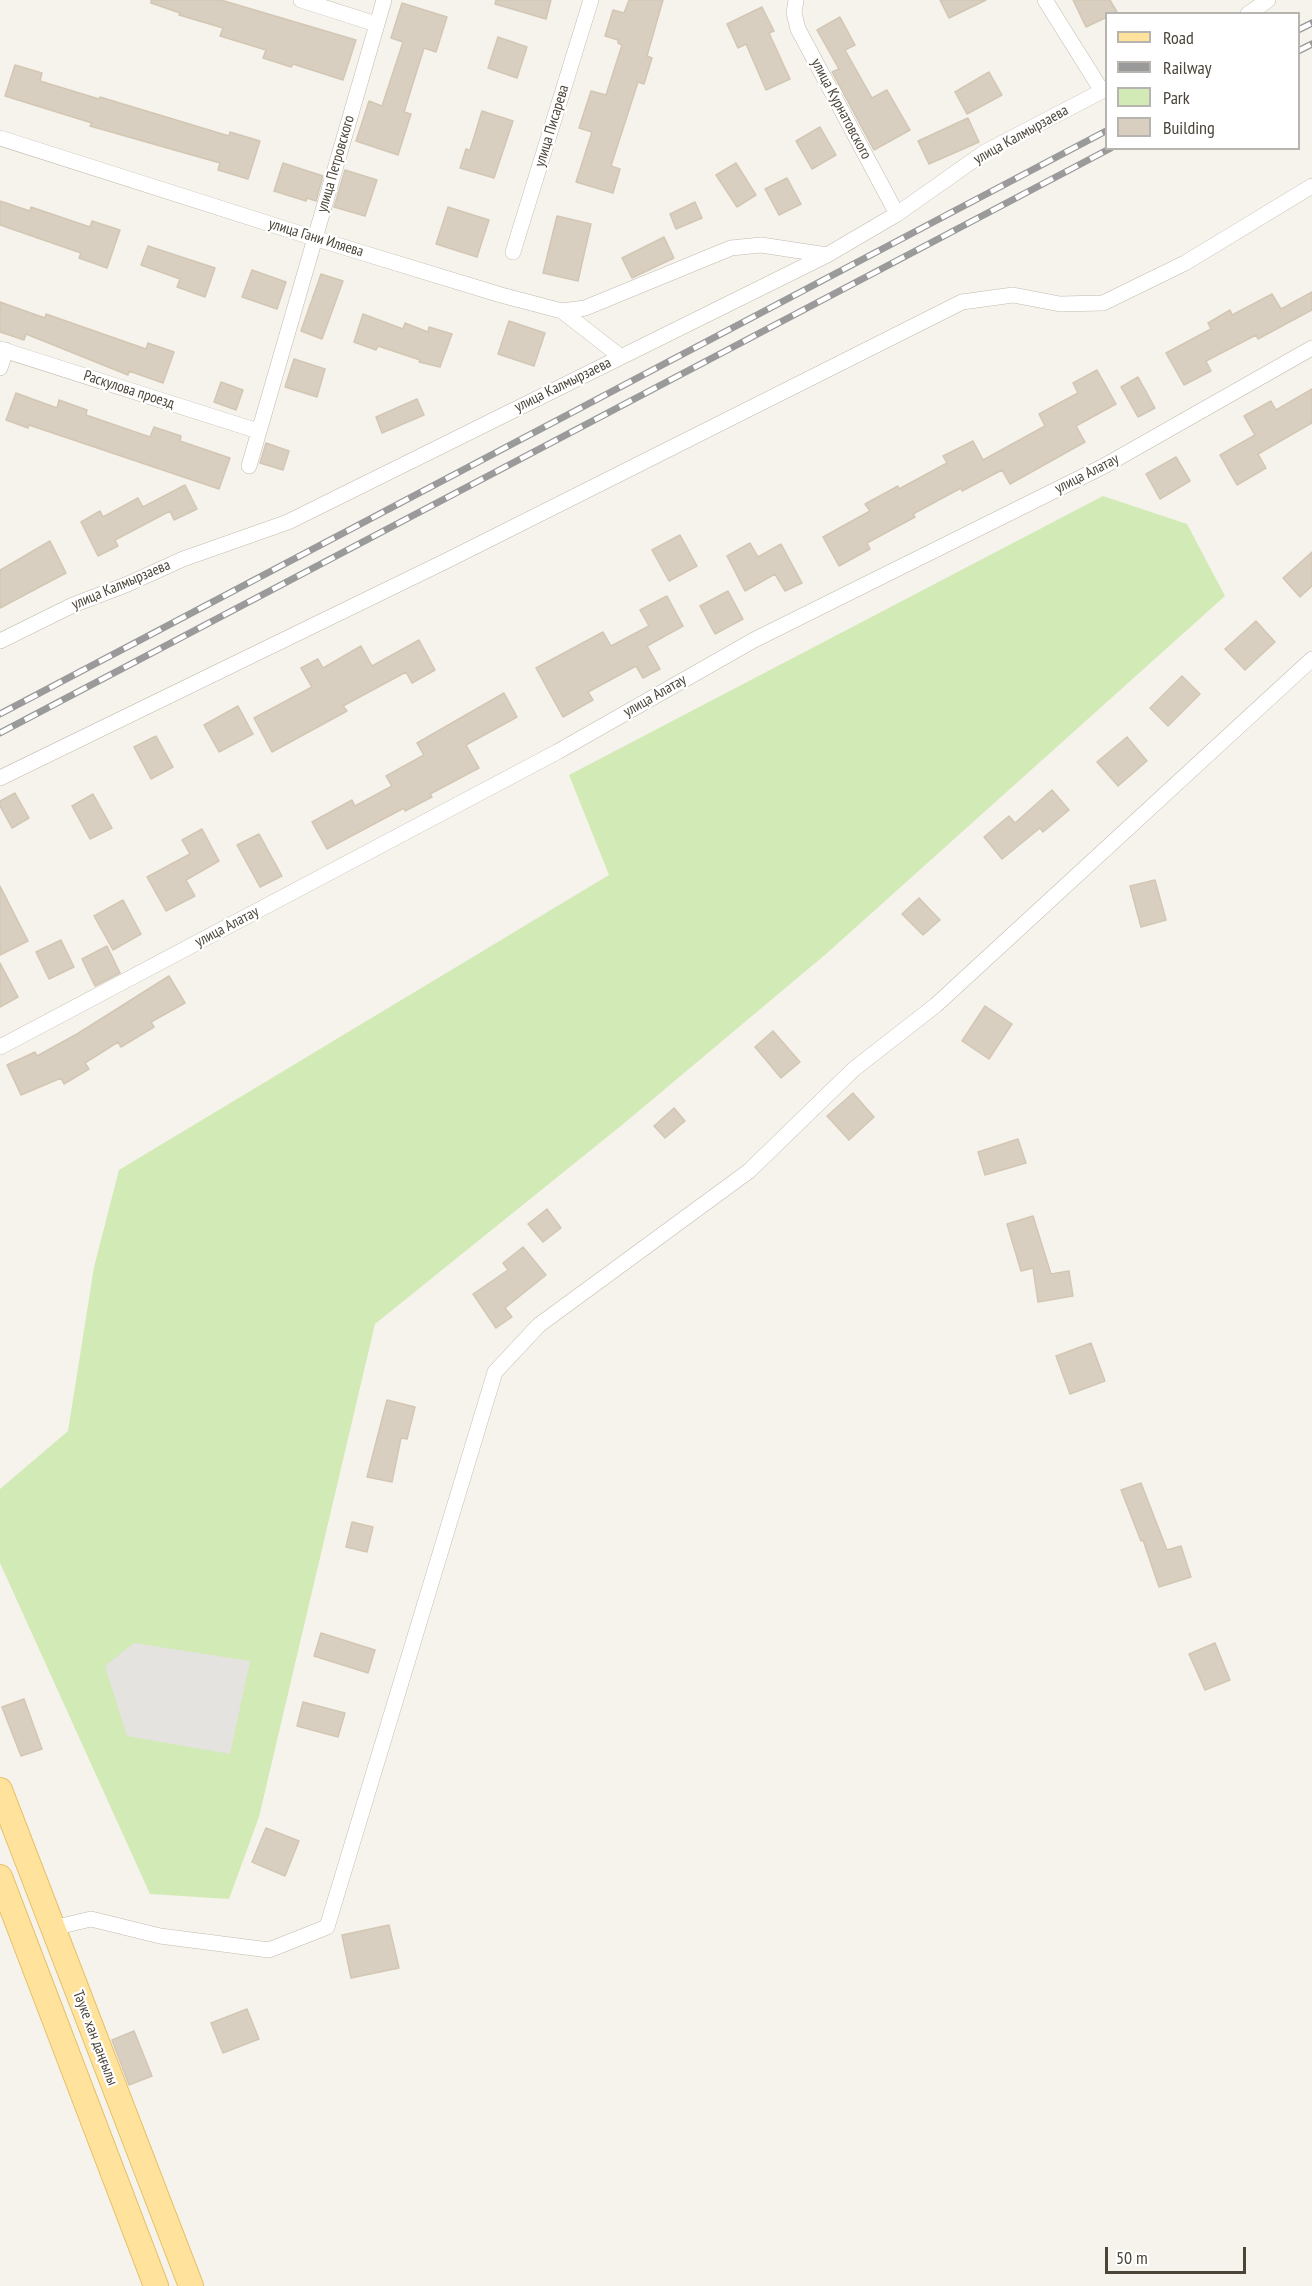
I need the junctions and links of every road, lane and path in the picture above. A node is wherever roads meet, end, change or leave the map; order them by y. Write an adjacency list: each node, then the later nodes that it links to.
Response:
1 (301, 0): 8 (street)
2 (384, 0): 8 (street, улица Петровского)
3 (591, 0): 14 (street, улица Писарева)
4 (796, 0): 12 (street, улица Курнатовского)
5 (1045, 0): 9 (street)
6 (1268, 0): 7 (street)
7 (1251, 12)
8 (376, 24): 13 (street, улица Петровского)
9 (1104, 90): 12 (street, улица Калмырзаева)
10 (0, 138): 13 (street, улица Гани Иляева)
11 (1312, 186): 25 (street)
12 (897, 214): 15 (street, улица Калмырзаева)
13 (314, 238): 16 (street, улица Гани Иляева); 21 (street, улица Петровского)
14 (513, 252)
15 (827, 255): 16 (street); 19 (street, улица Калмырзаева)
16 (562, 311): 19 (street, улица Гани Иляева)
17 (1312, 348): 26 (street, улица Алатау)
18 (3, 350): 20 (street); 21 (street, Раскулова проезд)
19 (621, 357): 23 (street, улица Калмырзаева)
20 (0, 368)
21 (258, 431): 22 (street, улица Петровского)
22 (249, 466)
23 (0, 641)
24 (1312, 659): 29 (street)
25 (0, 778)
26 (0, 1047)
27 (0, 1790): 29 (main road, Тәуке хан даңғылы)
28 (0, 1877): 31 (main road, Тәуке хан даңғылы)
29 (53, 1928): 30 (main road, Тәуке хан даңғылы)
30 (70, 1973): 31 (main road); 33 (main road, Тәуке хан даңғылы)
31 (41, 1984): 32 (main road, Тәуке хан даңғылы)
32 (156, 2286)
33 (191, 2286)

